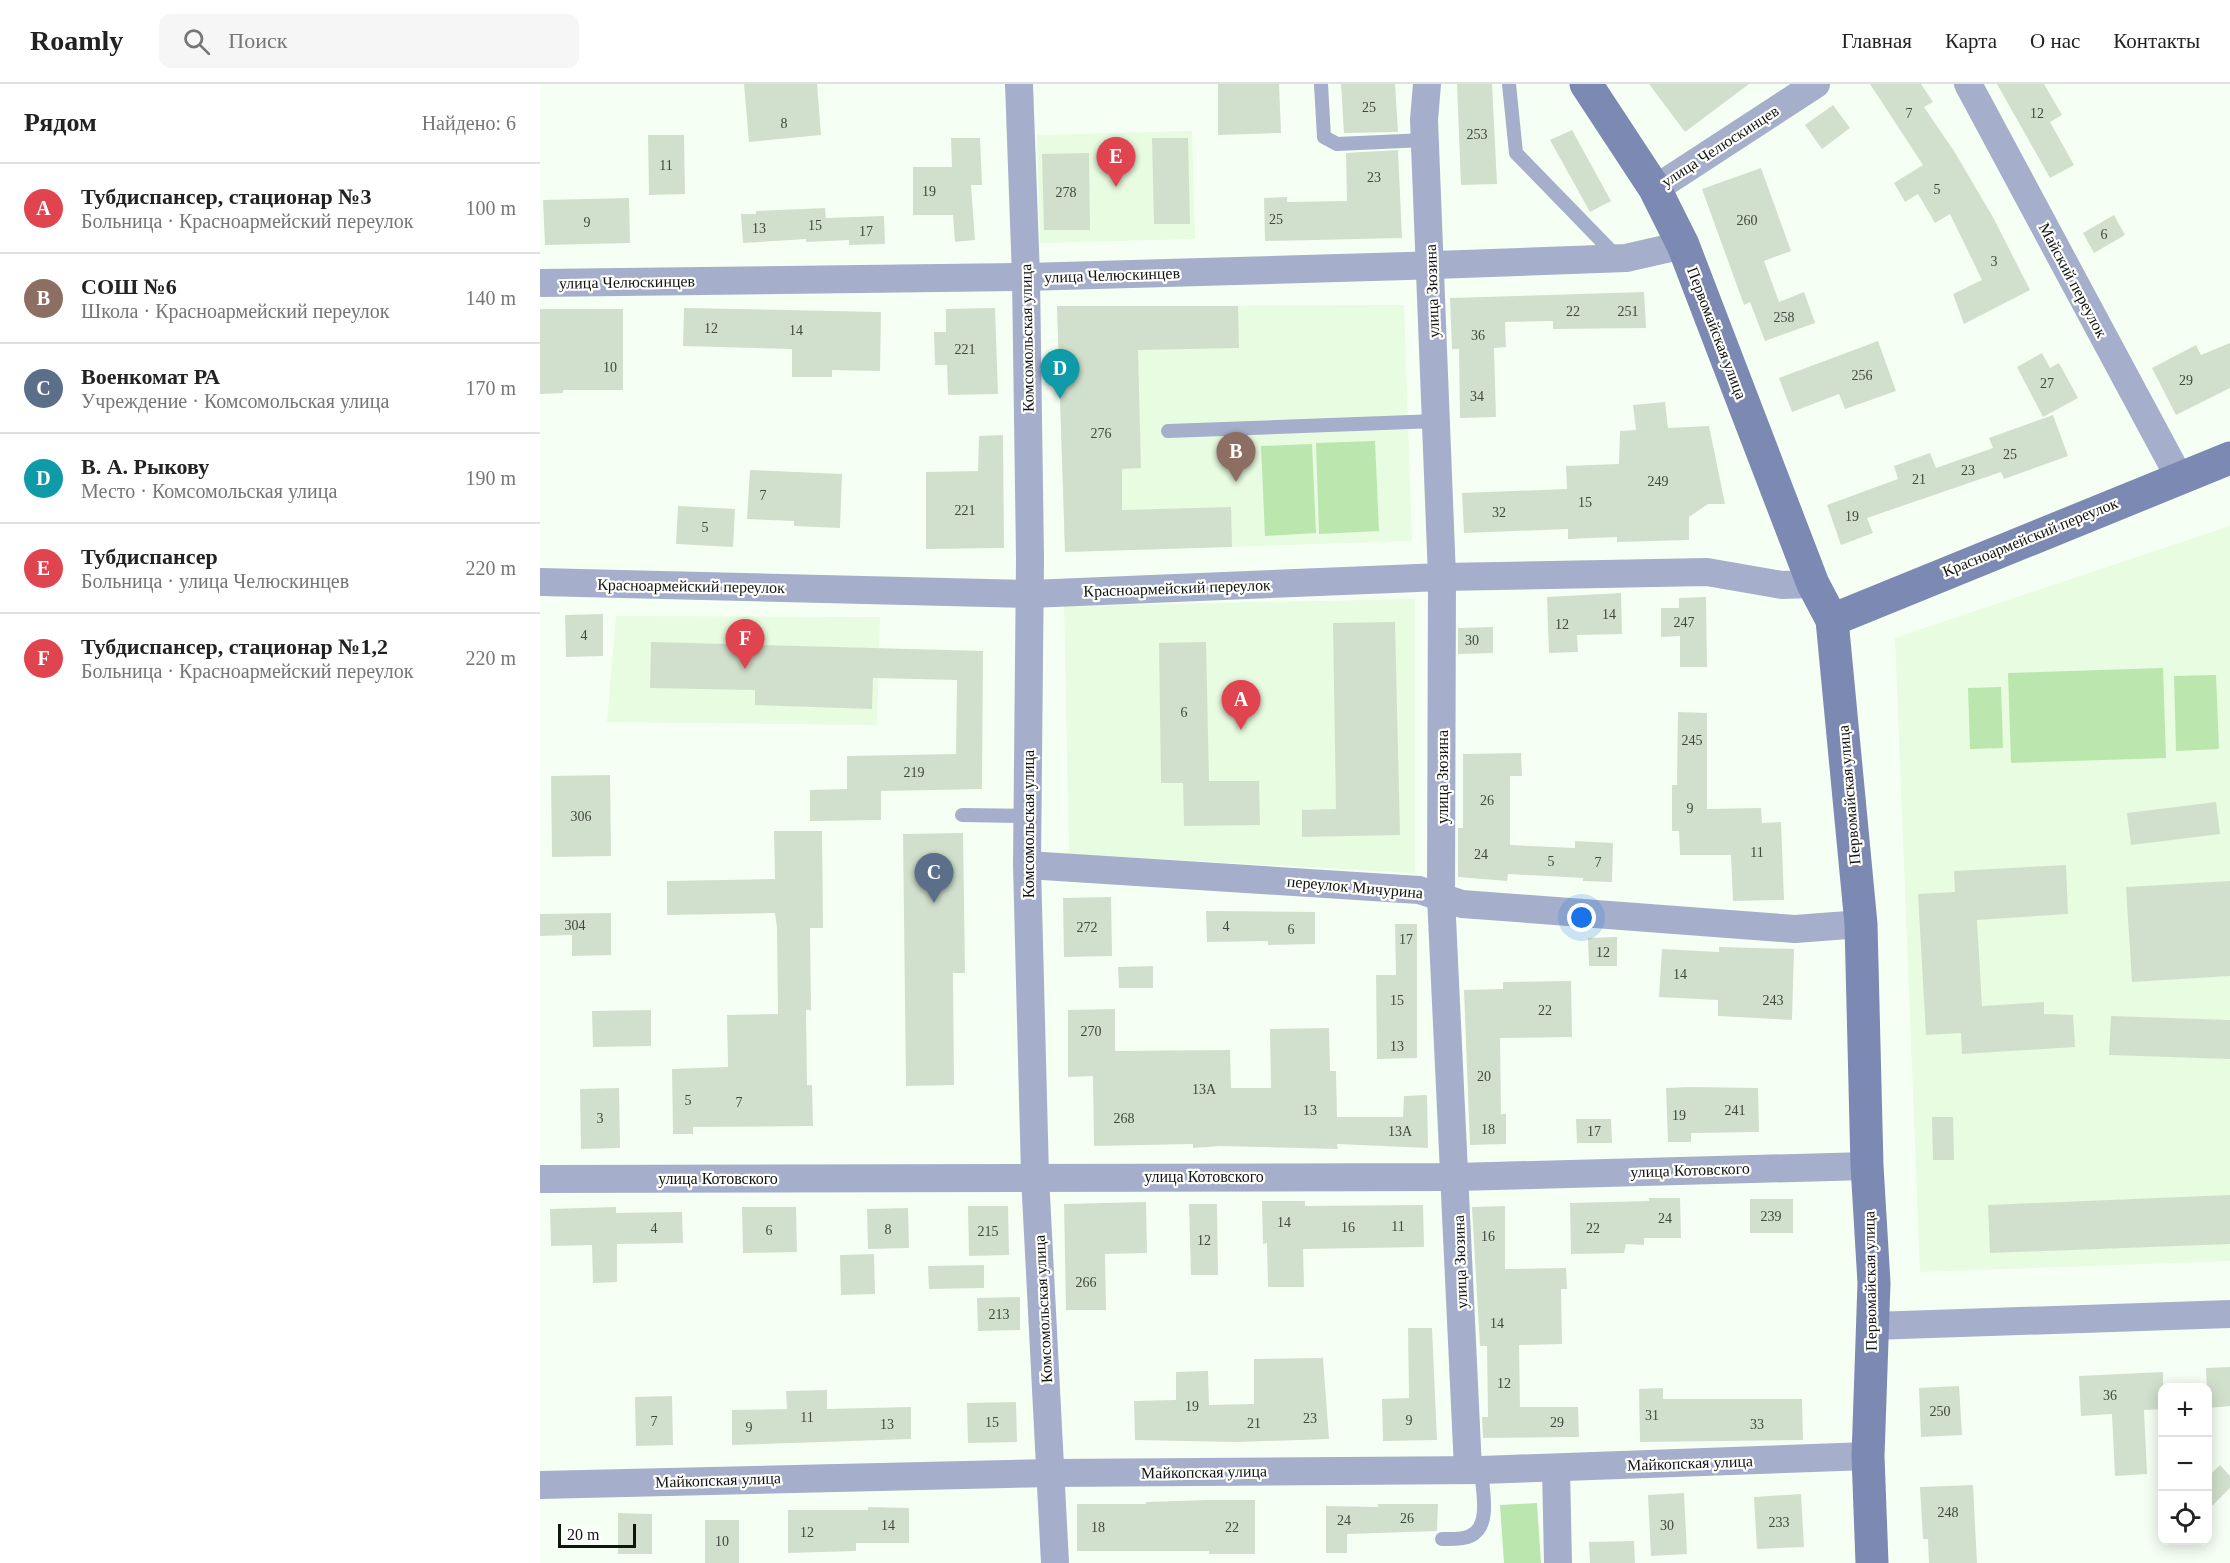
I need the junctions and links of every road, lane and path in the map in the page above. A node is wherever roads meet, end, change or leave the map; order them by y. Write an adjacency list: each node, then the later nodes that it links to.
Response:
1 (1019, 84): 13 (street, Комсомольская улица)
2 (1321, 84): 8 (lane)
3 (1427, 84): 8 (street, улица Зюзина)
4 (1509, 84): 11 (lane)
5 (1586, 84): 9 (street, Первомайская улица)
6 (1816, 84): 9 (street, улица Челюскинцев)
7 (1968, 84): 18 (street, Майский переулок)
8 (1425, 140): 12 (street, улица Зюзина)
9 (1655, 189): 10 (street, Первомайская улица)
10 (1683, 245): 11 (street, улица Челюскинцев); 21 (street, Первомайская улица)
11 (1618, 258): 12 (street, улица Челюскинцев)
12 (1432, 265): 13 (street, улица Челюскинцев); 15 (street, улица Зюзина)
13 (1026, 277): 14 (street, улица Челюскинцев); 22 (street, Комсомольская улица)
14 (540, 283)
15 (1437, 421): 16 (lane); 19 (street, улица Зюзина)
16 (1168, 431)
17 (2230, 458): 18 (street, Красноармейский переулок)
18 (2179, 477): 23 (street, Красноармейский переулок)
19 (1442, 577): 21 (street, Красноармейский переулок); 22 (street, Красноармейский переулок); 27 (street, улица Зюзина)
20 (540, 582): 22 (street, Красноармейский переулок)
21 (1813, 584): 23 (street, Первомайская улица)
22 (1030, 594): 25 (street, Комсомольская улица)
23 (1832, 620): 28 (street, Первомайская улица)
24 (962, 815): 25 (lane)
25 (1026, 816): 26 (street, Комсомольская улица)
26 (1027, 865): 27 (street, переулок Мичурина); 30 (street, Комсомольская улица)
27 (1441, 897): 28 (street, переулок Мичурина); 31 (street, улица Зюзина)
28 (1861, 924): 29 (street, Первомайская улица)
29 (1867, 1166): 31 (street, улица Котовского); 34 (street, Первомайская улица)
30 (1035, 1176): 31 (street, улица Котовского); 32 (street, улица Котовского); 38 (street, Комсомольская улица)
31 (1456, 1177): 37 (street, улица Зюзина)
32 (540, 1179)
33 (2230, 1314): 34 (street)
34 (1872, 1326): 35 (street, Первомайская улица)
35 (1868, 1456): 36 (street, Майкопская улица); 43 (street, Первомайская улица)
36 (1556, 1468): 37 (street, Майкопская улица); 42 (street)
37 (1475, 1469): 38 (street, Майкопская улица); 40 (lane)
38 (1052, 1473): 39 (street, Майкопская улица); 41 (street, Комсомольская улица)
39 (540, 1485)
40 (1442, 1539)
41 (1055, 1563)
42 (1558, 1563)
43 (1872, 1563)

